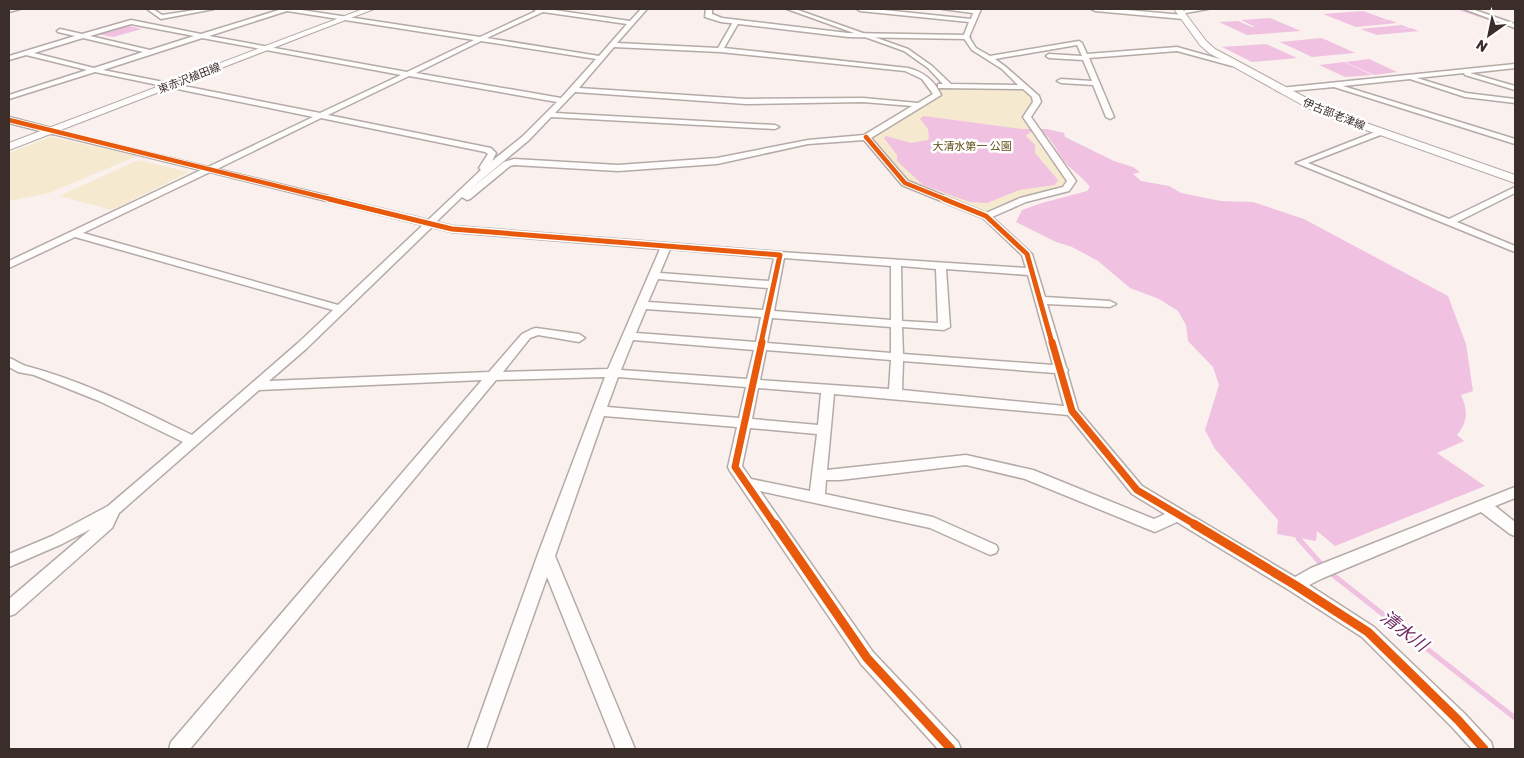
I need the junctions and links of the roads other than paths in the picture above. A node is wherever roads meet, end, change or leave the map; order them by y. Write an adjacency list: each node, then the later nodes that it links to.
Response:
1 (17, 9): 15 (street)
2 (211, 9): 18 (street)
3 (286, 9): 20 (street); 27 (street)
4 (370, 9): 20 (main road, 東赤沢植田線)
5 (532, 9): 6 (street)
6 (543, 9): 23 (street); 31 (street)
7 (644, 9): 23 (street)
8 (709, 9): 24 (street)
9 (790, 9): 28 (street)
10 (860, 9): 16 (street)
11 (945, 9): 17 (street)
12 (1095, 9): 19 (street)
13 (1205, 9): 19 (street)
14 (1467, 9): 25 (street)
15 (9, 10)
16 (887, 10): 21 (street)
17 (977, 10): 21 (street)
18 (152, 11): 22 (street)
19 (1181, 12): 42 (main road, 伊古部老津線)
20 (346, 18): 31 (street); 33 (main road, 東赤沢植田線)
21 (973, 20): 30 (street)
22 (131, 22): 27 (street); 29 (street)
23 (632, 22): 32 (street)
24 (736, 22): 28 (street); 34 (street)
25 (1515, 26)
26 (60, 32): 29 (street)
27 (201, 36): 33 (street); 35 (street)
28 (862, 36): 30 (street); 53 (street)
29 (82, 37): 35 (street); 36 (street)
30 (966, 37): 41 (street)
31 (480, 39): 40 (street); 46 (street)
32 (614, 45): 34 (street); 40 (street)
33 (266, 49): 46 (street); 51 (main road, 東赤沢植田線)
34 (720, 50): 52 (street)
35 (150, 52): 44 (street)
36 (26, 53): 39 (street); 44 (street)
37 (1049, 56): 38 (street)
38 (1085, 57): 41 (street); 42 (street); 49 (street)
39 (9, 58)
40 (602, 58): 56 (street)
41 (990, 58): 54 (street)
42 (1232, 64): 57 (main road, 伊古部老津線)
43 (1515, 66): 45 (street)
44 (95, 70): 51 (street); 58 (street)
45 (1461, 72): 47 (street); 55 (street)
46 (409, 74): 59 (street); 63 (street)
47 (1408, 77): 50 (street); 60 (street)
48 (1061, 81): 49 (street)
49 (1095, 83): 64 (street)
50 (1333, 85): 57 (street); 71 (street)
51 (169, 86): 63 (street); 67 (main road, 東赤沢植田線)
52 (934, 86): 53 (street); 61 (street)
53 (949, 86): 54 (street)
54 (1026, 87): 79 (street)
55 (1515, 88)
56 (574, 90): 59 (street); 61 (street)
57 (1280, 90): 68 (main road, 伊古部老津線)
58 (9, 97)
59 (563, 101): 62 (street)
60 (1515, 101)
61 (918, 105): 70 (street)
62 (549, 115): 66 (street); 75 (street)
63 (321, 116): 74 (street); 75 (street)
64 (1110, 117)
65 (9, 120): 67 (street)
66 (775, 127)
67 (52, 131): 73 (main road, 東赤沢植田線); 74 (street)
68 (1380, 132): 76 (main road, 伊古部老津線); 80 (street)
69 (1515, 132): 71 (street)
70 (866, 137): 78 (street); 79 (street)
71 (1501, 137): 72 (street)
72 (1515, 142)
73 (9, 147)
74 (212, 169): 81 (street); 82 (street)
75 (478, 177): 78 (street)
76 (1515, 179)
77 (1515, 190): 80 (street)
78 (453, 202): 81 (street)
79 (986, 216): 89 (street)
80 (1450, 222): 84 (street)
81 (430, 223): 83 (street); 95 (street)
82 (76, 234): 87 (street); 95 (street)
83 (666, 247): 85 (street); 90 (street)
84 (1515, 249)
85 (780, 255): 86 (street); 91 (street)
86 (896, 262): 88 (street); 97 (street)
87 (9, 265)
88 (941, 266): 89 (street); 97 (street)
89 (1032, 272): 92 (street)
90 (654, 276): 91 (street); 94 (street)
91 (774, 285): 96 (street)
92 (1041, 300): 93 (street); 103 (street)
93 (1110, 304)
94 (643, 305): 96 (street); 98 (street)
95 (341, 309): 107 (street)
96 (768, 314): 97 (street); 100 (street)
97 (895, 323): 101 (street)
98 (628, 336): 100 (street); 104 (street)
99 (579, 338): 105 (street)
100 (760, 347): 101 (street); 106 (street)
101 (897, 358): 103 (street); 109 (street)
102 (9, 362): 114 (street)
103 (1062, 370): 111 (street)
104 (613, 373): 105 (street); 106 (street); 110 (street)
105 (491, 376): 107 (street); 128 (street)
106 (752, 383): 108 (street); 112 (street)
107 (255, 386): 114 (street)
108 (828, 390): 109 (street); 113 (street)
109 (895, 394): 111 (street)
110 (599, 411): 112 (street); 124 (street)
111 (1072, 411): 121 (street)
112 (746, 423): 113 (street); 116 (street)
113 (824, 430): 115 (street)
114 (193, 441): 120 (street)
115 (821, 475): 118 (street); 121 (street)
116 (746, 483): 118 (street); 131 (street)
117 (1515, 492): 119 (street)
118 (817, 498): 123 (street)
119 (1484, 506): 122 (street); 126 (street)
120 (113, 510): 125 (street); 127 (street)
121 (1176, 515): 126 (street)
122 (1515, 530)
123 (990, 549)
124 (546, 554): 129 (street); 130 (street)
125 (9, 561)
126 (1295, 585): 132 (street)
127 (9, 609)
128 (178, 749)
129 (477, 749)
130 (625, 749)
131 (951, 749)
132 (1484, 749)

